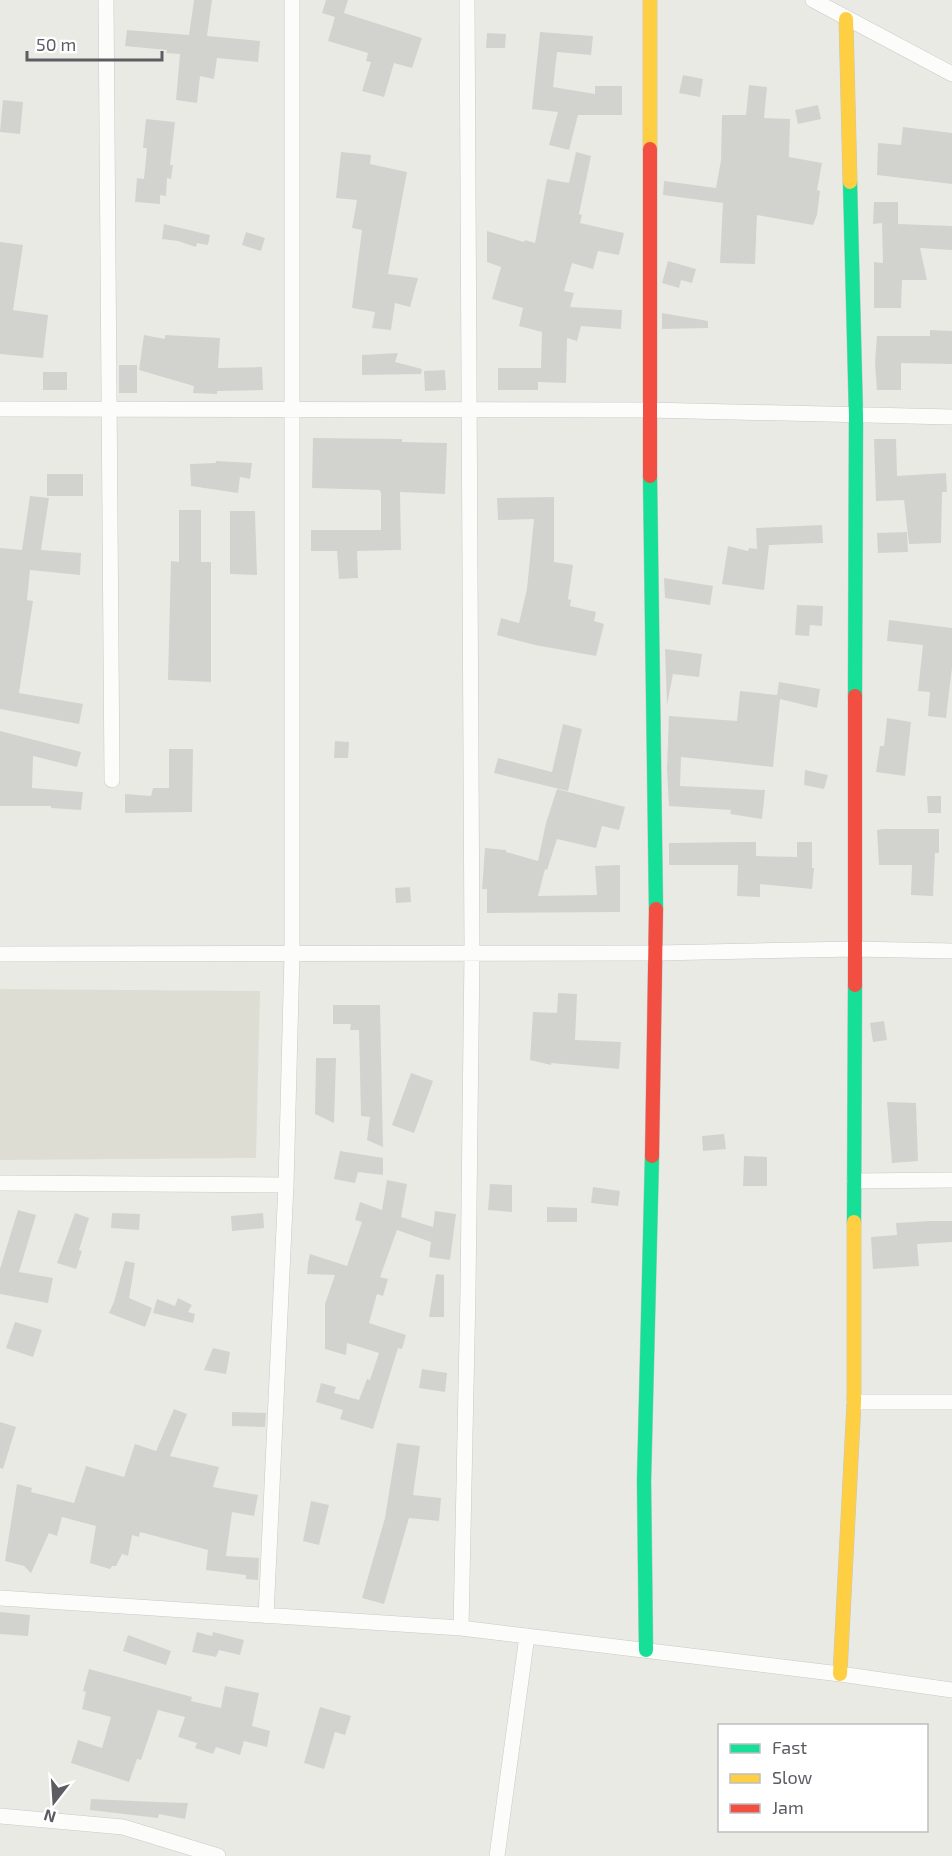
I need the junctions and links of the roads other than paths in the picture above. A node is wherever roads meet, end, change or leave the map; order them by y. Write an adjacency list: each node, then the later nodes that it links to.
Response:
1 (106, 0): 8 (street)
2 (291, 0): 10 (street)
3 (467, 0): 11 (street)
4 (650, 0): 12 (street)
5 (813, 0): 6 (street)
6 (846, 19): 7 (street); 13 (street)
7 (952, 74)
8 (109, 408): 9 (street); 10 (street); 15 (street)
9 (0, 409)
10 (291, 409): 11 (street); 21 (street)
11 (468, 410): 12 (street); 18 (street)
12 (650, 410): 13 (street); 19 (street)
13 (856, 416): 14 (street); 16 (street)
14 (952, 417)
15 (112, 780)
16 (854, 949): 17 (street); 19 (street); 23 (street)
17 (952, 951)
18 (472, 952): 19 (street); 21 (street); 30 (street)
19 (657, 953): 32 (street)
20 (0, 954): 21 (street)
21 (292, 954): 25 (street)
22 (952, 1180): 23 (street)
23 (854, 1181): 26 (street)
24 (0, 1183): 25 (street)
25 (285, 1185): 29 (street)
26 (854, 1402): 27 (street); 33 (street)
27 (952, 1402)
28 (0, 1598): 29 (street)
29 (266, 1616): 30 (street)
30 (461, 1628): 31 (street)
31 (527, 1636): 32 (street); 37 (street)
32 (646, 1650): 33 (street)
33 (840, 1674): 34 (street)
34 (952, 1690)
35 (0, 1816): 36 (street)
36 (218, 1856)
37 (497, 1856)

